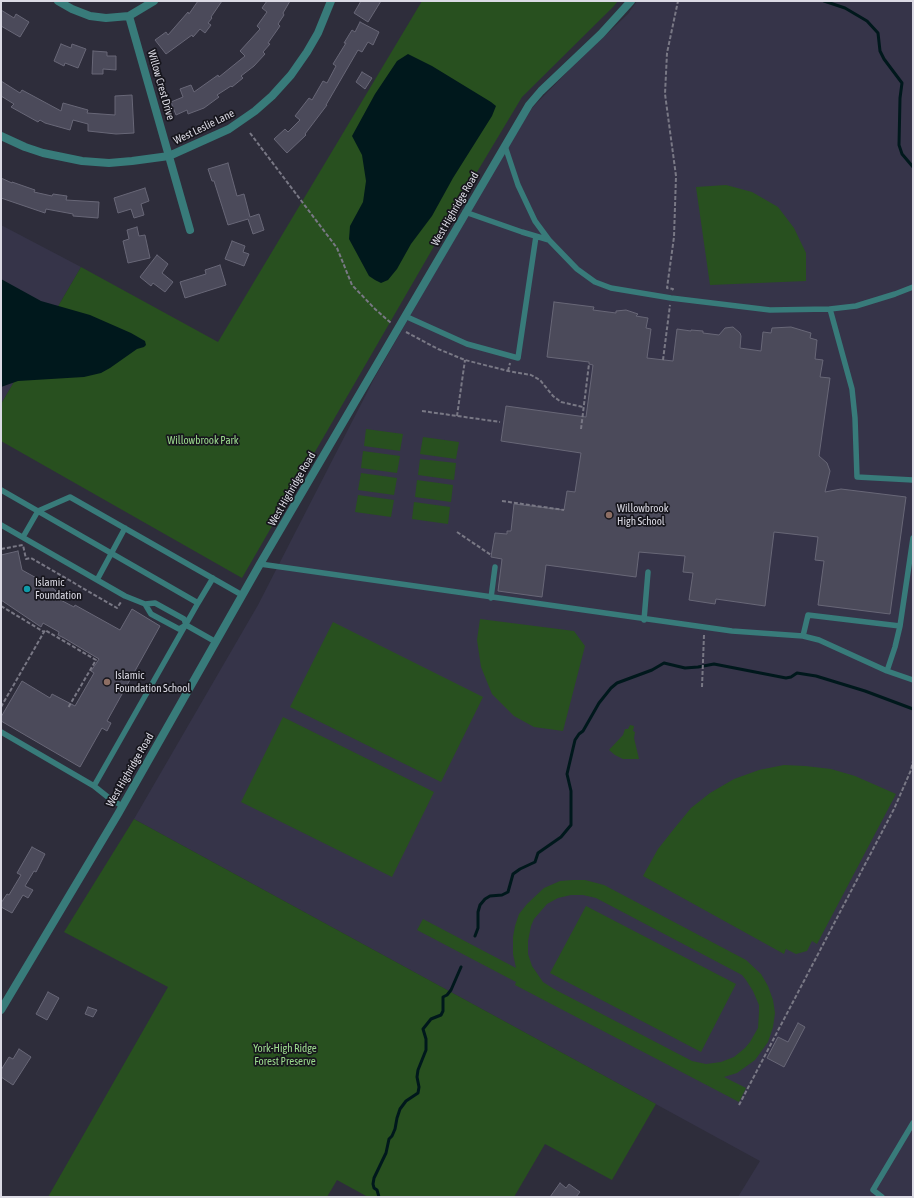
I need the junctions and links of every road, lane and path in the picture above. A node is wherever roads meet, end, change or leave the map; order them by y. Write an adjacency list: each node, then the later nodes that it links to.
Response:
1 (58, 1): 6 (street)
2 (154, 1): 6 (street)
3 (330, 1): 10 (street, West Leslie Lane)
4 (631, 1): 9 (street, West Highridge Road)
5 (678, 1): 16 (path)
6 (129, 16): 10 (street, Willow Crest Drive)
7 (250, 132): 19 (path)
8 (1, 136): 10 (street, West Leslie Lane)
9 (504, 145): 11 (street, West Highridge Road); 14 (lane)
10 (169, 156): 12 (street, Willow Crest Drive)
11 (465, 212): 13 (lane); 18 (street, West Highridge Road)
12 (190, 230)
13 (536, 236): 14 (lane); 18 (lane)
14 (549, 240): 16 (lane)
15 (913, 287): 17 (lane)
16 (671, 298): 17 (lane); 21 (path)
17 (830, 309): 28 (lane)
18 (405, 316): 19 (street, West Highridge Road)
19 (398, 328): 20 (path); 41 (street, West Highridge Road)
20 (465, 360): 23 (path); 25 (path)
21 (663, 360)
22 (589, 364): 23 (path)
23 (583, 406): 27 (path)
24 (422, 411): 25 (path)
25 (457, 416): 26 (path)
26 (500, 422)
27 (580, 429)
28 (913, 480)
29 (1, 490): 32 (lane)
30 (502, 501): 31 (path)
31 (564, 510)
32 (38, 511): 34 (lane); 36 (lane); 39 (lane)
33 (1, 525): 36 (lane)
34 (125, 528): 39 (lane); 44 (lane)
35 (457, 532): 40 (path)
36 (23, 537): 45 (lane)
37 (913, 538): 54 (lane)
38 (1, 549): 47 (path)
39 (111, 554): 45 (lane); 49 (lane)
40 (491, 555)
41 (260, 564): 46 (street, West Highridge Road); 48 (lane)
42 (495, 567): 48 (lane)
43 (648, 572): 52 (lane)
44 (213, 578): 46 (lane); 49 (lane)
45 (97, 580): 47 (lane)
46 (242, 595): 58 (street, West Highridge Road)
47 (125, 596): 50 (lane)
48 (491, 598): 52 (lane)
49 (198, 603): 53 (lane)
50 (145, 604): 53 (lane); 53 (lane)
51 (1, 606): 56 (path)
52 (644, 620): 55 (lane)
53 (186, 625): 58 (lane); 66 (lane)
54 (900, 626): 57 (lane); 59 (lane)
55 (705, 628): 57 (lane); 61 (path)
56 (44, 632): 62 (path); 63 (path)
57 (803, 636): 59 (lane)
58 (216, 642): 67 (street, West Highridge Road)
59 (887, 671): 60 (lane)
60 (913, 680)
61 (702, 687)
62 (1, 707)
63 (68, 708)
64 (1, 732): 66 (lane)
65 (913, 761): 69 (path)
66 (94, 786): 67 (lane)
67 (122, 806): 68 (street, West Highridge Road)
68 (1, 1010)
69 (739, 1105)
70 (913, 1123): 71 (lane)
71 (882, 1197)

